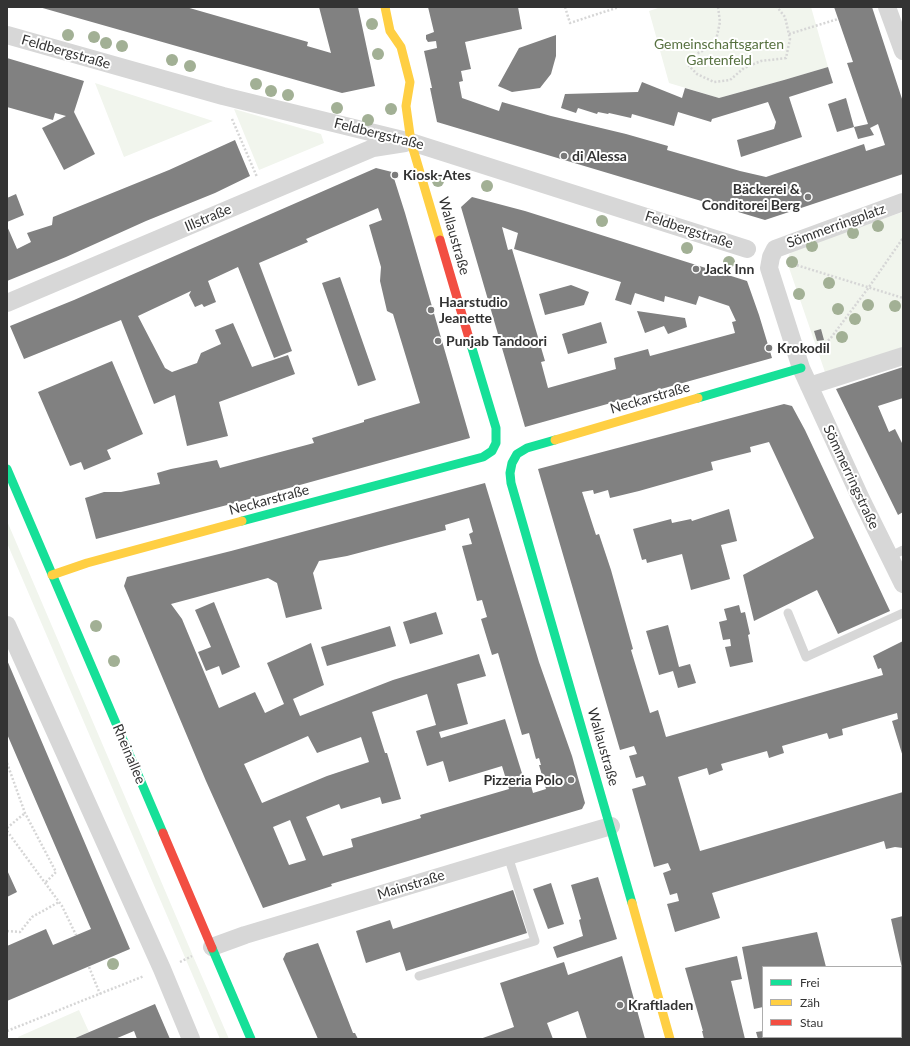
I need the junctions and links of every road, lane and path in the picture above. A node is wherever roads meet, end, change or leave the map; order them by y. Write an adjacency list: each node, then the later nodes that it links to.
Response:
1 (385, 7): 12 (street, Wallaustraße)
2 (565, 7): 3 (path)
3 (620, 7)
4 (718, 7): 8 (path)
5 (777, 7): 8 (path)
6 (887, 7): 10 (street)
7 (838, 19): 8 (path)
8 (789, 34)
9 (7, 35): 11 (street, Feldbergstraße)
10 (903, 51)
11 (223, 96): 12 (street, Feldbergstraße); 13 (path)
12 (412, 142): 13 (street, Illstraße); 16 (street, Feldbergstraße); 24 (street, Wallaustraße)
13 (264, 194): 20 (street, Illstraße)
14 (903, 202): 22 (street, Sömmerringplatz)
15 (903, 238): 18 (path)
16 (747, 249)
17 (787, 262): 18 (path)
18 (869, 287): 19 (path); 22 (path)
19 (903, 298)
20 (7, 303)
21 (903, 356): 23 (street)
22 (800, 365): 23 (street, Sömmerringstraße); 25 (street, Neckarstraße)
23 (809, 386): 27 (street, Sömmerringstraße)
24 (492, 451): 28 (street, Neckarstraße)
25 (512, 463): 35 (street, Wallaustraße)
26 (7, 469): 28 (street, Rheinallee)
27 (896, 553): 29 (street, Sömmerringstraße)
28 (52, 575): 43 (street, Rheinallee)
29 (903, 584)
30 (903, 613): 31 (lane)
31 (788, 614)
32 (7, 626): 46 (street)
33 (7, 763): 34 (path)
34 (25, 813): 36 (path); 39 (path)
35 (611, 826): 38 (street, Mainstraße); 52 (street, Wallaustraße)
36 (7, 828)
37 (8, 834): 39 (path)
38 (508, 856): 43 (street, Mainstraße); 47 (lane)
39 (45, 883): 40 (path)
40 (59, 902): 41 (path); 42 (path)
41 (7, 931)
42 (76, 935)
43 (212, 947): 51 (street, Rheinallee)
44 (183, 960): 46 (path)
45 (89, 967): 48 (path)
46 (162, 969): 48 (path); 50 (street)
47 (419, 976)
48 (100, 994): 49 (path)
49 (7, 1031)
50 (191, 1039)
51 (251, 1039)
52 (670, 1039)

